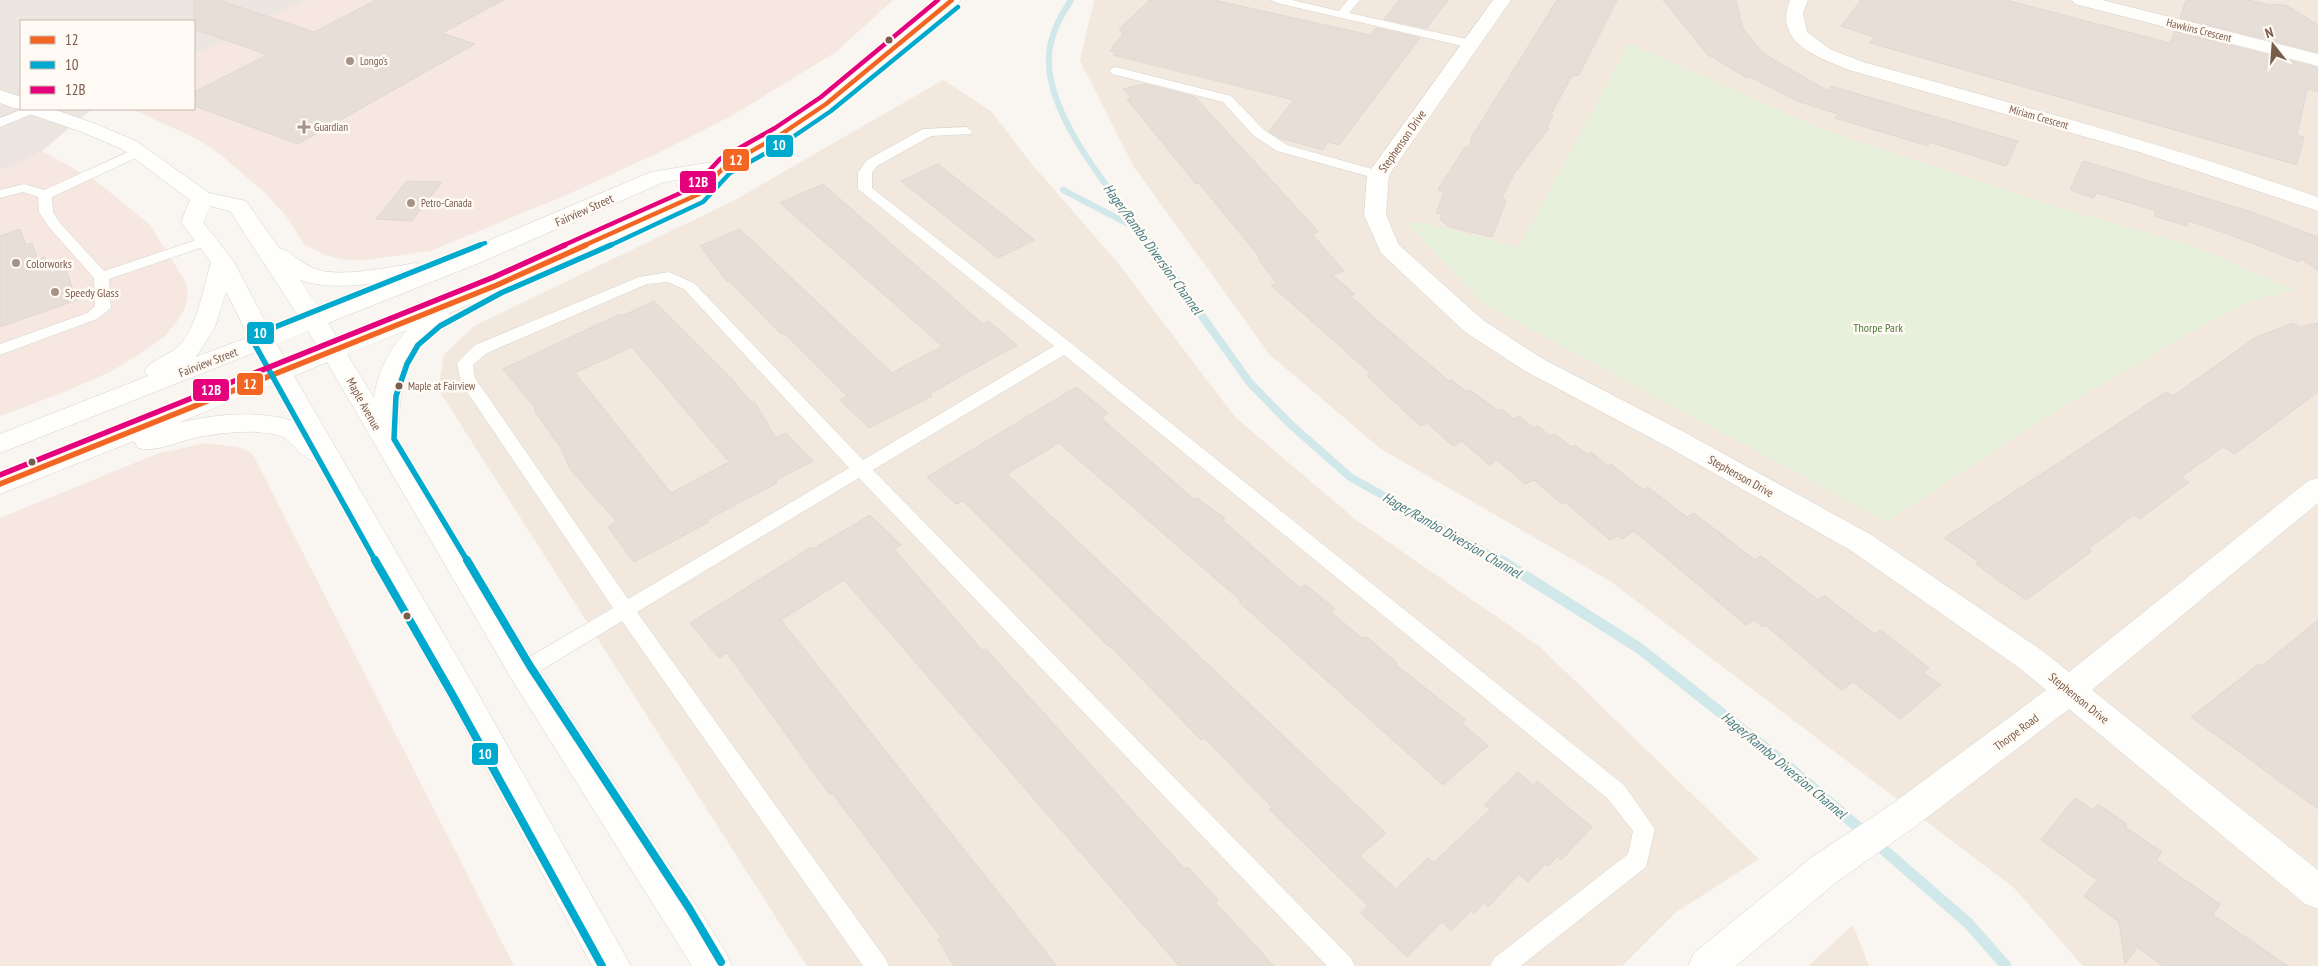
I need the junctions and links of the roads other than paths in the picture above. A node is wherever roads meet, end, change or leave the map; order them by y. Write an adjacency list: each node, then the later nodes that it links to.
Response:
1 (952, 0): 18 (main road, Fairview Street)
2 (1277, 0): 7 (lane)
3 (1354, 0): 7 (lane)
4 (1502, 0): 8 (main road, Stephenson Drive)
5 (1799, 0): 23 (main road, Miriam Crescent)
6 (2081, 0): 9 (main road, Hawkins Crescent)
7 (1342, 14): 8 (lane)
8 (1471, 44): 19 (main road, Stephenson Drive)
9 (2318, 60)
10 (1116, 71): 19 (lane)
11 (0, 96): 12 (main road)
12 (20, 104)
13 (32, 110): 15 (lane)
14 (37, 110): 17 (main road, Maple Avenue)
15 (0, 124)
16 (966, 131): 32 (lane)
17 (137, 152): 21 (lane); 22 (main road, Maple Avenue)
18 (725, 166): 26 (main road, Fairview Street); 29 (main road, Fairview Street)
19 (1378, 175): 45 (main road, Stephenson Drive)
20 (0, 194): 21 (lane)
21 (45, 195): 28 (lane)
22 (202, 198): 24 (main road); 25 (main road, Maple Avenue)
23 (2318, 204)
24 (207, 241): 27 (main road); 28 (lane)
25 (266, 246): 26 (main road); 30 (main road, Maple Avenue)
26 (471, 258): 30 (main road, Fairview Street)
27 (223, 262): 31 (main road); 36 (main road)
28 (101, 277): 33 (lane)
29 (497, 285): 34 (main road, Fairview Street); 37 (main road)
30 (315, 320): 31 (main road, Fairview Street); 34 (main road, Maple Avenue)
31 (263, 341): 35 (main road); 36 (main road, Fairview Street)
32 (1065, 347): 39 (lane); 51 (lane)
33 (0, 350)
34 (334, 351): 35 (main road, Fairview Street); 37 (main road, Maple Avenue)
35 (279, 372): 38 (main road); 40 (main road, Fairview Street)
36 (8, 441)
37 (385, 441): 44 (main road, Maple Avenue)
38 (331, 466): 42 (main road); 47 (main road)
39 (861, 469): 43 (lane); 43 (lane); 50 (lane)
40 (0, 484)
41 (2318, 488): 45 (main road, Thorpe Road)
42 (0, 494)
43 (624, 609): 44 (lane); 49 (lane)
44 (523, 672): 48 (main road, Maple Avenue)
45 (2068, 690): 46 (main road, Stephenson Drive); 52 (main road, Thorpe Road)
46 (2318, 892)
47 (612, 966)
48 (713, 966)
49 (877, 966)
50 (1343, 966)
51 (1502, 966)
52 (1707, 966)

